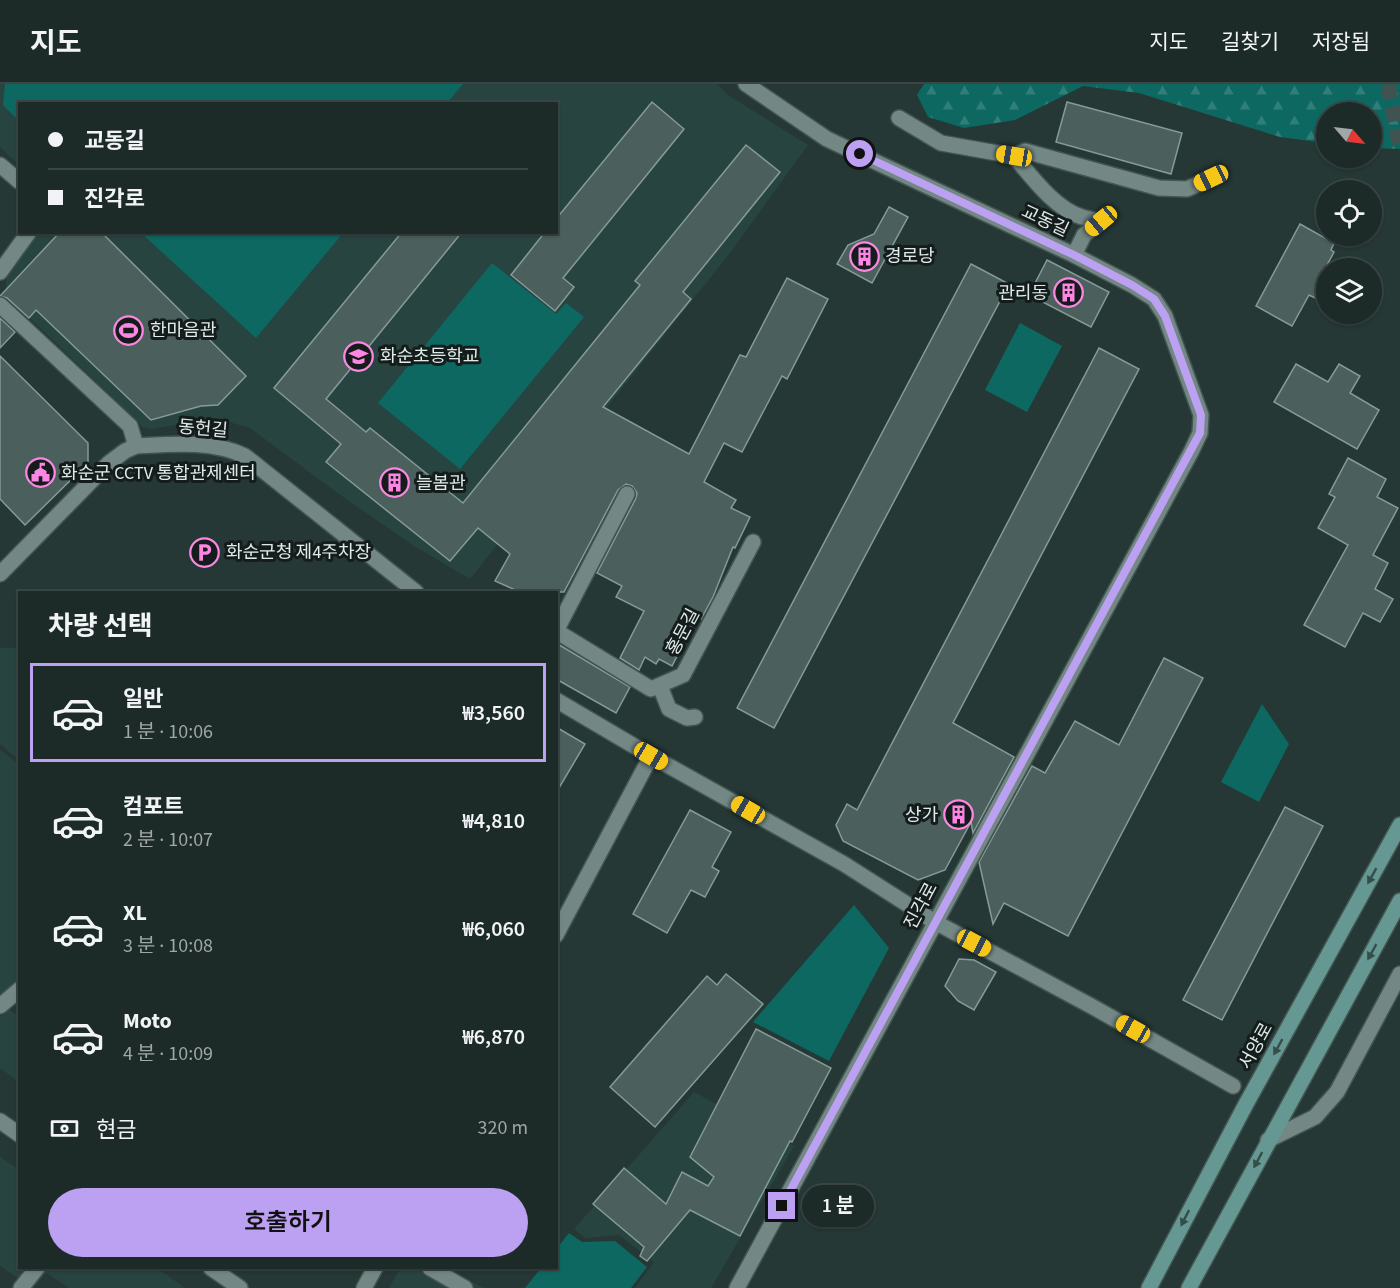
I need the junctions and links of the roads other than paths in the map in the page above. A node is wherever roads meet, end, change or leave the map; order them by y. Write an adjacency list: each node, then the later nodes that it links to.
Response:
1 (746, 84): 8 (street, 교동길)
2 (899, 118): 3 (street)
3 (1014, 156): 5 (street); 8 (street)
4 (0, 165): 6 (street)
5 (1211, 178)
6 (18, 180)
7 (28, 234): 9 (street)
8 (1074, 255): 14 (street, 교동길)
9 (0, 272)
10 (0, 305): 11 (street)
11 (136, 446): 15 (street); 16 (street, 동헌길)
12 (627, 494): 17 (street)
13 (753, 542): 19 (street, 홍문길)
14 (1141, 544): 25 (street, 진각로)
15 (0, 574)
16 (415, 591)
17 (558, 629)
18 (558, 632): 19 (street)
19 (660, 686): 21 (street)
20 (558, 701): 22 (street)
21 (695, 717)
22 (651, 756): 25 (street); 26 (street)
23 (1400, 825): 43 (main road, 서양로, one-way to 43)
24 (1400, 901): 33 (main road, one-way to 33)
25 (935, 922): 30 (street); 42 (street, 진각로)
26 (558, 930)
27 (1400, 974): 33 (street)
28 (18, 991): 29 (street)
29 (0, 1006)
30 (1233, 1086)
31 (0, 1121): 32 (street)
32 (18, 1134)
33 (1268, 1140): 44 (main road, one-way to 44)
34 (36, 1269): 38 (street)
35 (212, 1269): 39 (street)
36 (374, 1269): 40 (street)
37 (432, 1269): 41 (street)
38 (21, 1288)
39 (240, 1288)
40 (364, 1288)
41 (465, 1288)
42 (737, 1288)
43 (1149, 1288)
44 (1189, 1288)

